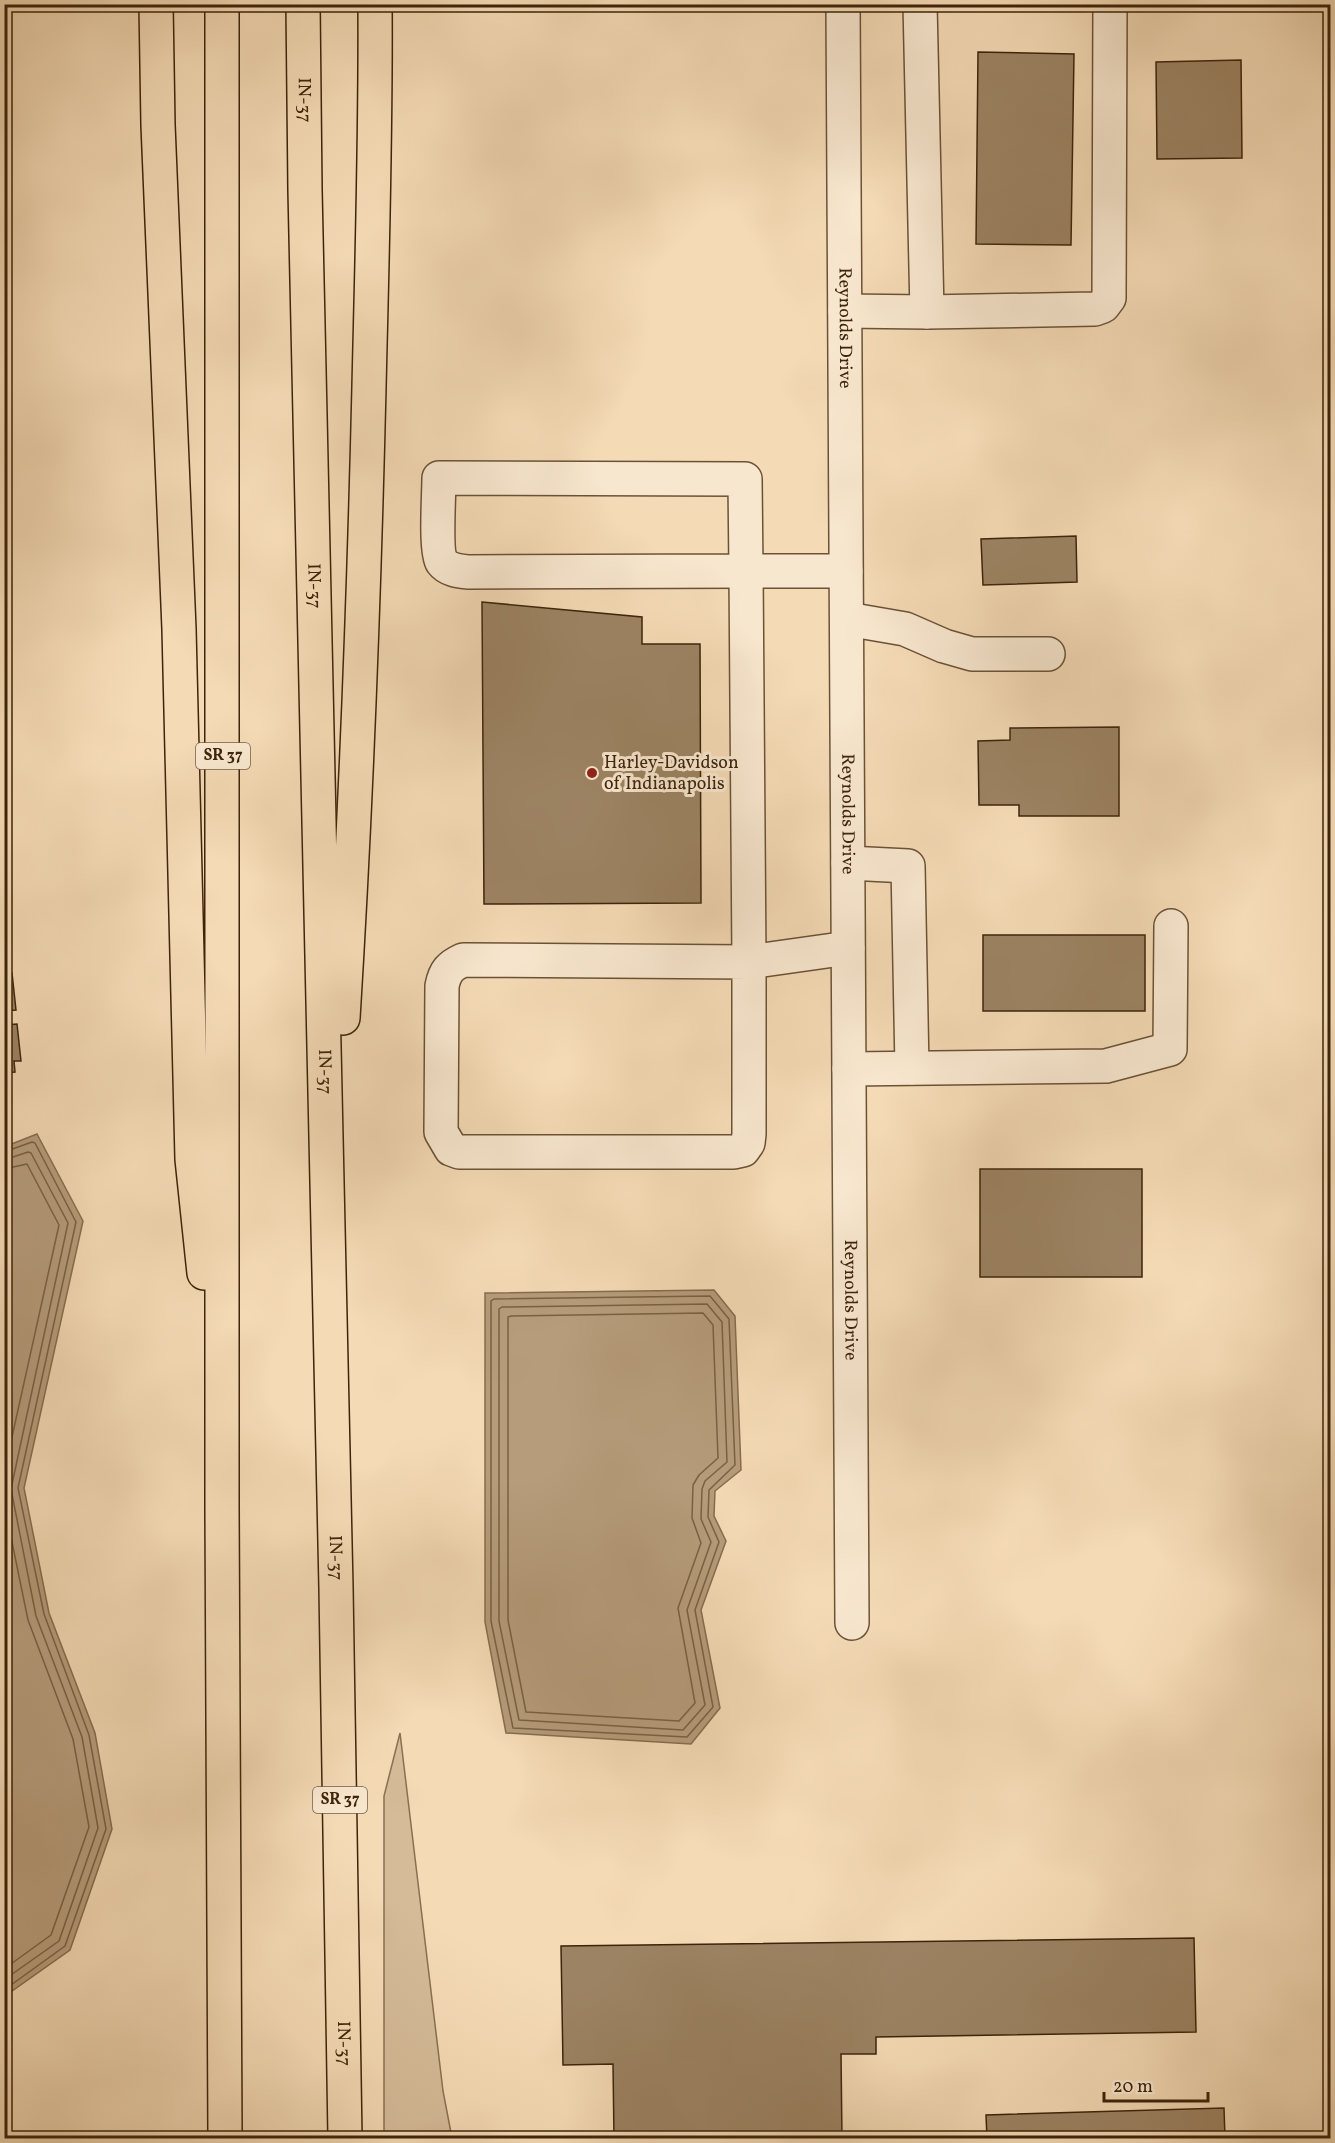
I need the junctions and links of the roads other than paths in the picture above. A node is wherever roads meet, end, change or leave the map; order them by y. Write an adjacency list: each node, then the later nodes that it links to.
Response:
1 (156, 4): 21 (highway)
2 (222, 4): 21 (highway, SR 37)
3 (303, 4): 20 (highway, IN-37 / SR 37)
4 (375, 4): 20 (highway)
5 (843, 4): 8 (street, Reynolds Drive)
6 (920, 4): 9 (street)
7 (1110, 4): 9 (street)
8 (845, 310): 9 (street); 10 (street, Reynolds Drive)
9 (927, 312)
10 (846, 571): 11 (street); 12 (street, Reynolds Drive)
11 (746, 572): 11 (street); 17 (street)
12 (847, 619): 13 (street); 14 (street, Reynolds Drive)
13 (1048, 654)
14 (848, 863): 16 (street, Reynolds Drive); 18 (street)
15 (1171, 926): 18 (street)
16 (848, 948): 17 (street); 19 (street, Reynolds Drive)
17 (749, 962): 17 (street)
18 (912, 1068): 19 (street)
19 (849, 1069): 22 (street, Reynolds Drive)
20 (328, 1257): 24 (highway, IN-37 / SR 37)
21 (222, 1439): 23 (highway, SR 37)
22 (852, 1623)
23 (225, 2139)
24 (345, 2139)

